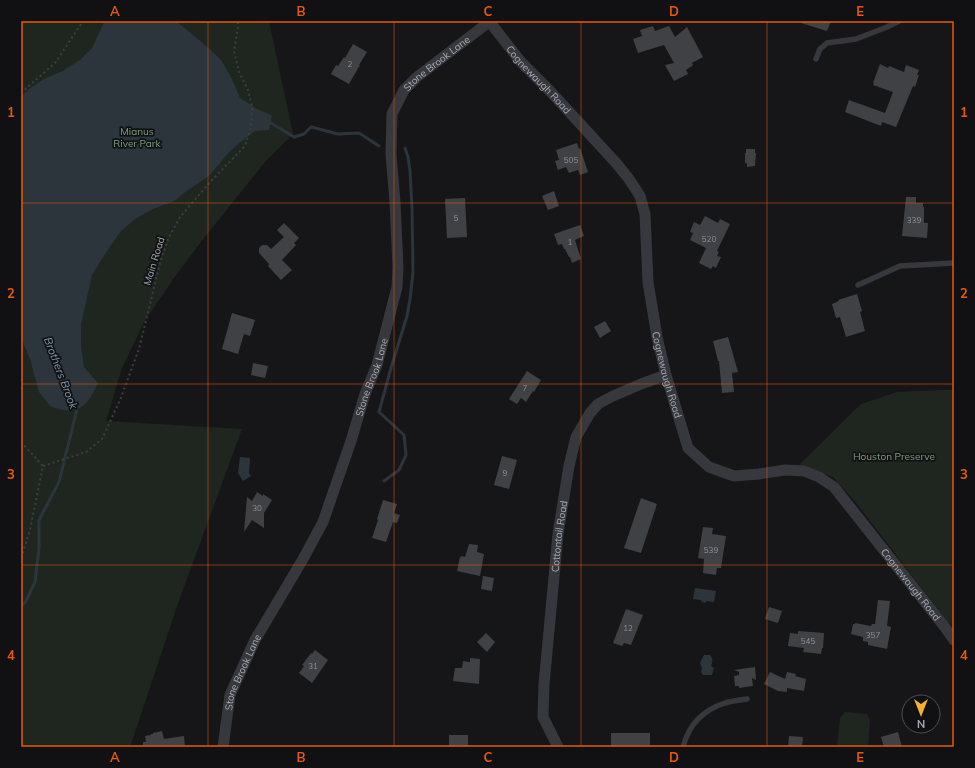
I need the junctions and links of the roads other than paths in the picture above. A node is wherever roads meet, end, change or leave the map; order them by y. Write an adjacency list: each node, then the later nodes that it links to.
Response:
1 (899, 21): 3 (lane)
2 (489, 22): 6 (street, Cognewaugh Road); 10 (street, Stone Brook Lane)
3 (816, 59)
4 (954, 263): 5 (lane)
5 (858, 285)
6 (666, 375): 7 (street, Cognewaugh Road); 11 (street, Cottontail Road)
7 (949, 629): 8 (street, Cognewaugh Road)
8 (954, 640)
9 (747, 699): 12 (lane)
10 (223, 747)
11 (558, 747)
12 (683, 747)

